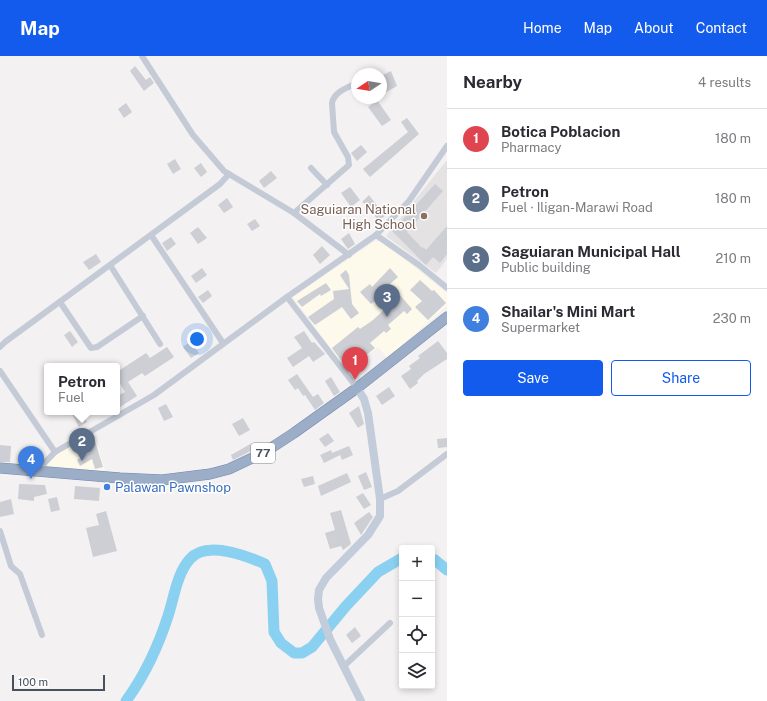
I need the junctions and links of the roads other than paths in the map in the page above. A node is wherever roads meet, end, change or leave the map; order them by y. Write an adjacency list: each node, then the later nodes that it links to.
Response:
1 (142, 56): 5 (street)
2 (351, 86): 6 (street)
3 (447, 146): 9 (street)
4 (311, 168): 6 (street)
5 (229, 174): 7 (street); 8 (street)
6 (327, 185): 7 (street)
7 (294, 213): 10 (street)
8 (151, 235): 11 (street); 18 (street)
9 (376, 235): 10 (street); 12 (street)
10 (349, 255): 13 (street)
11 (110, 265): 14 (street); 15 (street)
12 (447, 288)
13 (287, 297): 18 (street); 21 (street)
14 (60, 302): 15 (street); 19 (street)
15 (143, 316): 17 (street)
16 (447, 316): 21 (highway, 77)
17 (160, 344)
18 (223, 344): 23 (street)
19 (0, 347)
20 (0, 371): 24 (street)
21 (357, 388): 27 (highway, 77); 28 (main road)
22 (119, 415): 24 (street)
23 (120, 415)
24 (55, 452): 27 (street)
25 (447, 454): 28 (street)
26 (0, 468): 27 (highway, 77)
27 (38, 470)
28 (380, 499): 32 (main road)
29 (0, 530): 31 (street)
30 (390, 623): 32 (street)
31 (42, 635)
32 (343, 667): 33 (main road)
33 (361, 701)

